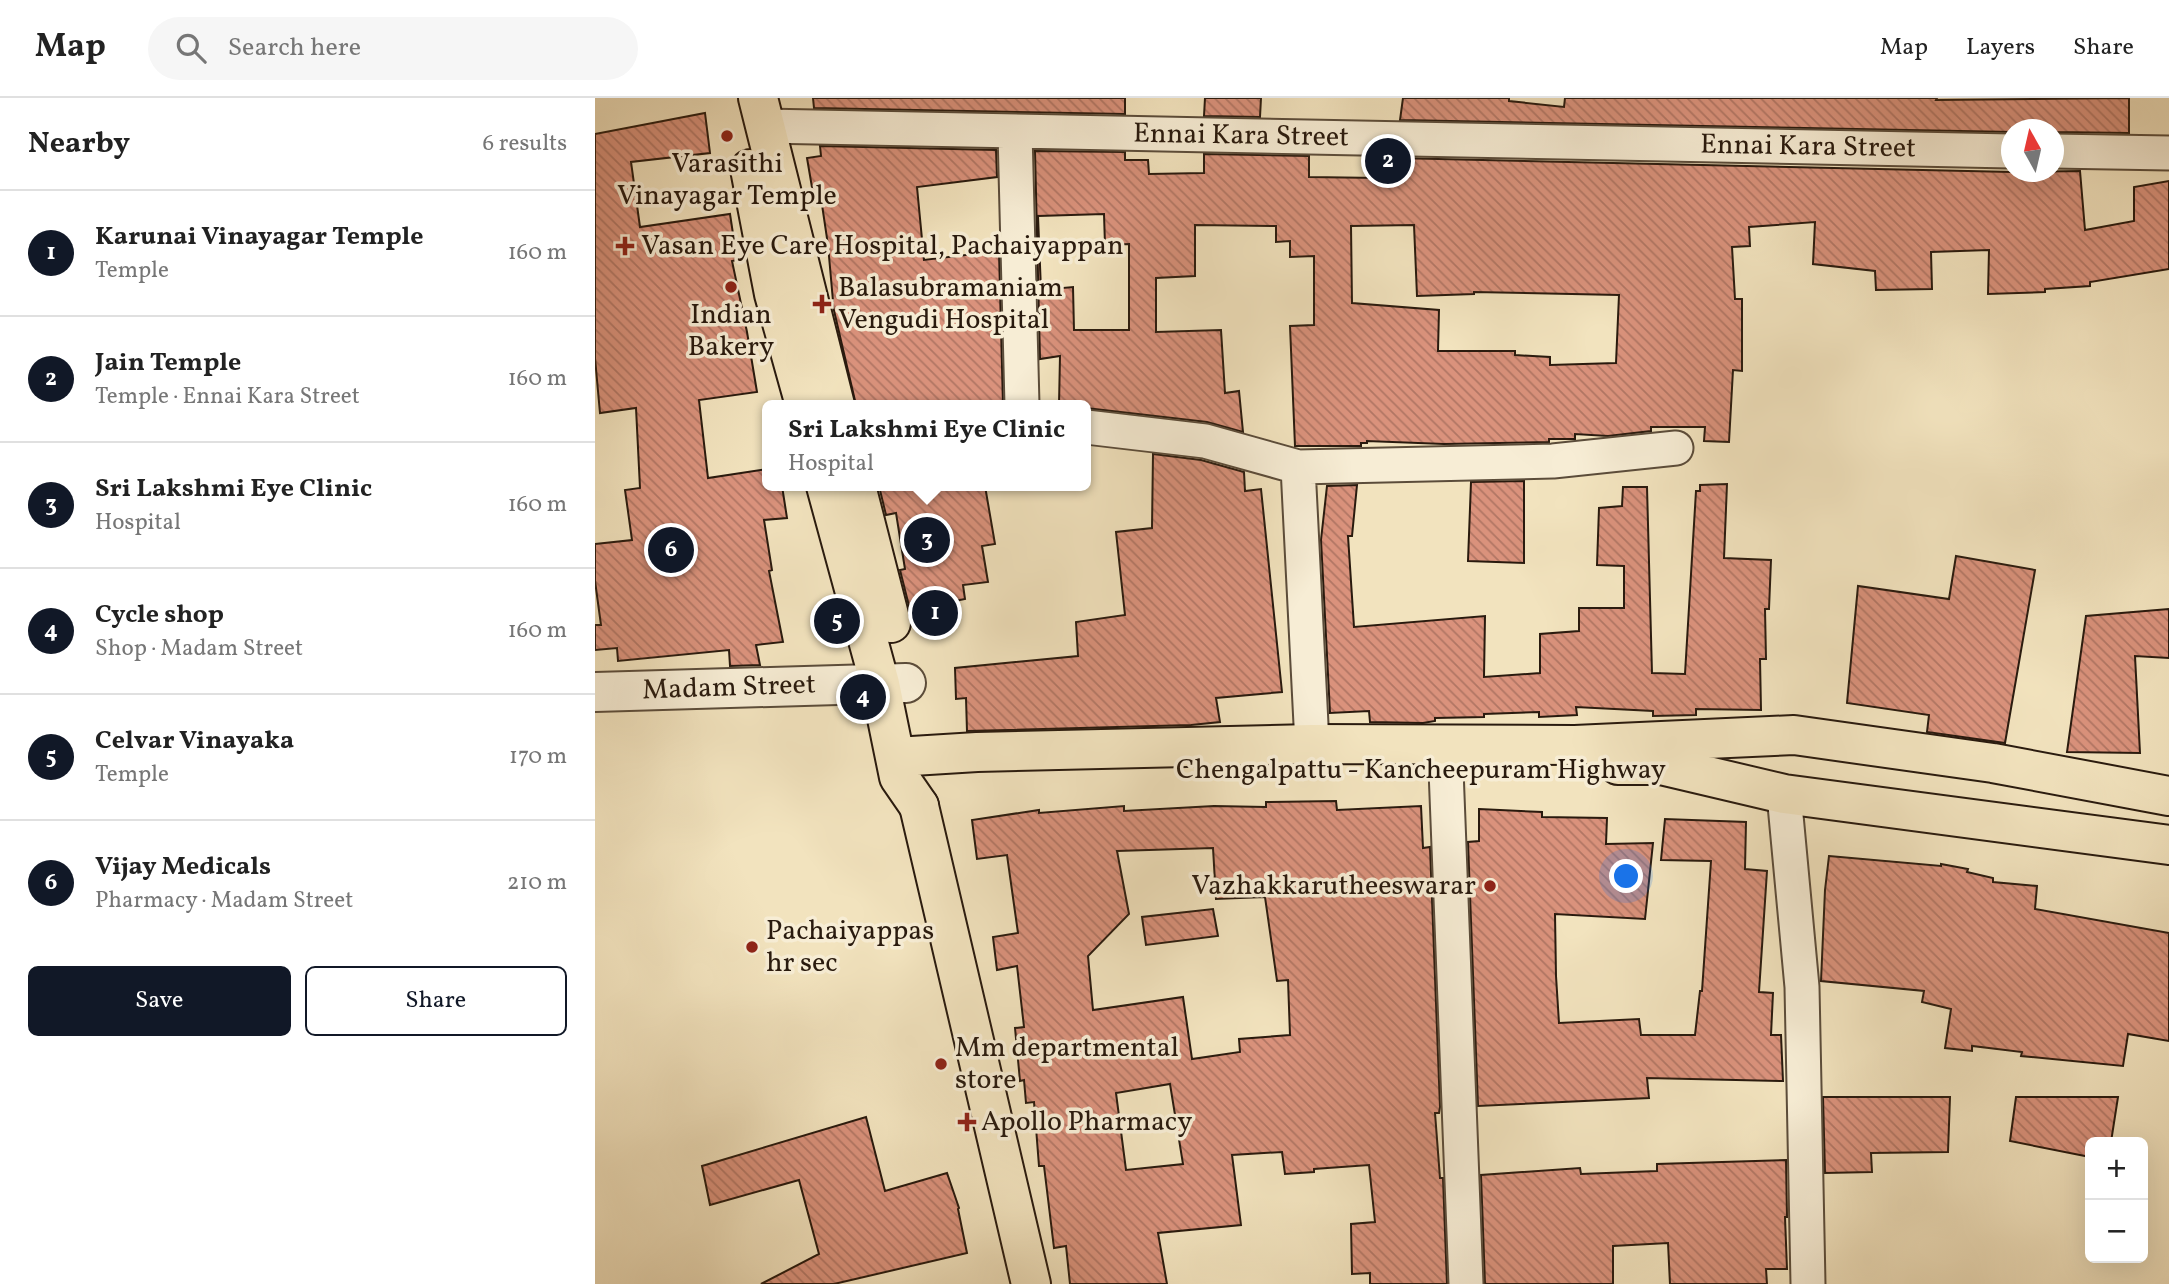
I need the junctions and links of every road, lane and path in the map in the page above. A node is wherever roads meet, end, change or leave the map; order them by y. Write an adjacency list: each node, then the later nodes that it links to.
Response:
1 (736, 98): 7 (main road)
2 (761, 112): 3 (street, Ennai Kara Street); 8 (main road)
3 (1015, 132): 4 (street, Ennai Kara Street); 9 (street)
4 (2001, 151)
5 (2064, 151): 6 (street)
6 (2169, 153)
7 (804, 400)
8 (834, 400)
9 (1022, 400)
10 (1091, 428): 12 (street)
11 (1676, 449): 12 (street)
12 (1298, 467): 17 (street)
13 (828, 491): 15 (main road)
14 (857, 491): 15 (main road)
15 (893, 683): 16 (street, Madam Street); 19 (main road)
16 (595, 692)
17 (1313, 744): 18 (main road); 19 (main road)
18 (1445, 755): 19 (main road, Chengalpattu - Kancheepuram Highway); 20 (main road, Chengalpattu - Kancheepuram Highway); 21 (main road); 24 (street)
19 (910, 774): 23 (main road)
20 (1784, 794): 22 (main road, Chengalpattu - Kancheepuram Highway); 25 (street)
21 (2169, 796)
22 (2169, 845)
23 (1031, 1284)
24 (1466, 1284)
25 (1808, 1284)

